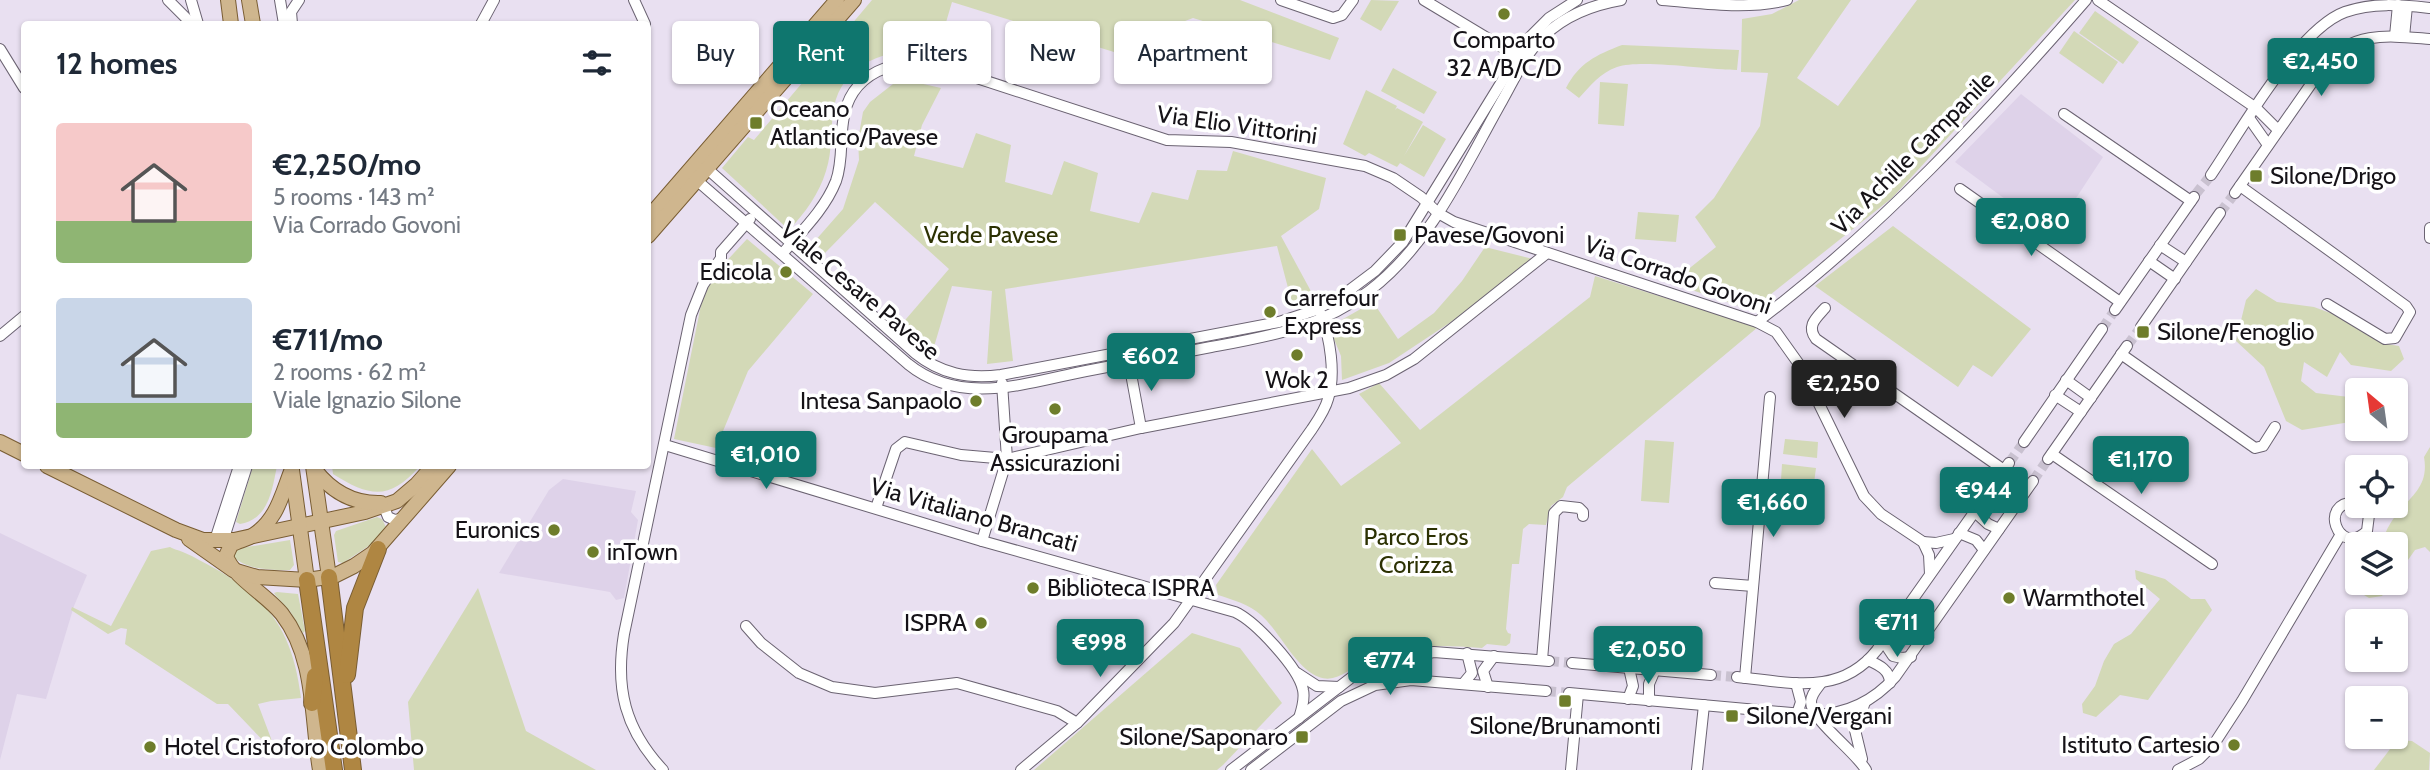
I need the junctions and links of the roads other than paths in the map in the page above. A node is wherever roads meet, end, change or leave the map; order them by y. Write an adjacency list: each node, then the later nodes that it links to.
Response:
1 (168, 0): 23 (street)
2 (191, 0): 24 (street)
3 (228, 0): 25 (main road)
4 (249, 0): 26 (main road)
5 (280, 0): 27 (street)
6 (299, 0): 21 (street)
7 (494, 0): 28 (street)
8 (634, 0): 29 (street)
9 (838, 0): 39 (main road)
10 (854, 0): 39 (main road)
11 (1281, 0): 12 (street)
12 (1353, 0)
13 (1424, 0): 33 (street)
14 (1577, 0): 33 (street, Viale Cesare Pavese)
15 (1621, 0): 45 (street, Viale Cesare Pavese)
16 (1662, 0): 17 (street)
17 (1787, 0)
18 (2086, 0): 63 (street, Via Achille Campanile)
19 (2098, 0): 35 (street)
20 (2402, 5): 22 (street); 30 (street); 35 (street)
21 (290, 6)
22 (2430, 8)
23 (189, 21)
24 (197, 21)
25 (231, 21)
26 (252, 21)
27 (284, 21)
28 (483, 21)
29 (644, 21)
30 (2399, 37): 31 (street); 37 (street)
31 (2430, 39)
32 (0, 49): 34 (street)
33 (1517, 56): 43 (street, Viale Cesare Pavese)
34 (21, 83)
35 (2252, 113): 37 (street); 38 (street); 40 (street)
36 (2064, 114): 53 (street)
37 (2280, 128): 38 (street)
38 (2268, 145): 59 (street)
39 (703, 165): 41 (main road); 44 (street, Viale Cesare Pavese)
40 (2211, 175)
41 (693, 177): 47 (main road); 48 (street, Viale Cesare Pavese); 50 (main road)
42 (1960, 189): 56 (street)
43 (1428, 204): 45 (street); 52 (street, Via Elio Vittorini); 61 (street, Viale Cesare Pavese)
44 (756, 212): 48 (street); 52 (street, Viale Cesare Pavese)
45 (1438, 213): 54 (street, Via Corrado Govoni); 61 (street, Viale Cesare Pavese)
46 (2220, 213): 57 (street)
47 (651, 215)
48 (747, 223): 55 (street, Viale Cesare Pavese); 82 (street)
49 (2430, 228): 51 (street)
50 (651, 232)
51 (2430, 238)
52 (791, 244): 55 (street, Via Elio Vittorini); 70 (street, Viale Cesare Pavese)
53 (2160, 245): 56 (street); 57 (street)
54 (1547, 253): 63 (street, Via Corrado Govoni); 73 (street)
55 (782, 254): 72 (street, Viale Cesare Pavese)
56 (2149, 261): 58 (street)
57 (2186, 262): 58 (street)
58 (2175, 279): 64 (street)
59 (2328, 304)
60 (1825, 308): 99 (street)
61 (1321, 314): 67 (street, Viale Cesare Pavese); 68 (street, Viale Cesare Pavese); 73 (street)
62 (21, 318): 66 (street)
63 (1757, 322): 112 (street, Via Corrado Govoni)
64 (2141, 327)
65 (2102, 329): 71 (street)
66 (0, 336)
67 (1154, 346): 68 (street); 70 (street, Viale Cesare Pavese)
68 (1156, 358): 69 (street, Viale Cesare Pavese)
69 (1129, 363): 72 (street, Viale Cesare Pavese); 79 (street)
70 (1001, 375): 72 (street)
71 (2066, 380): 74 (street); 76 (street)
72 (1002, 387): 84 (street)
73 (1330, 393): 79 (street); 122 (street)
74 (2055, 395): 77 (street); 81 (street)
75 (1770, 397): 121 (street)
76 (2091, 398): 77 (street); 78 (street)
77 (2081, 412): 115 (street)
78 (2275, 427)
79 (1141, 428): 84 (street)
80 (0, 442): 83 (main road)
81 (2024, 442)
82 (665, 445): 98 (street, Via Vitaliano Brancati); 157 (street)
83 (21, 452)
84 (1007, 459): 98 (street); 111 (street)
85 (53, 469): 106 (main road)
86 (239, 469): 95 (street)
87 (245, 469): 95 (street)
88 (291, 469): 109 (main road)
89 (292, 469): 104 (main road)
90 (313, 469): 103 (main road)
91 (315, 469): 96 (main road)
92 (430, 469): 96 (main road)
93 (446, 469): 101 (main road)
94 (2033, 481): 105 (street)
95 (237, 483): 110 (street)
96 (390, 504): 101 (street); 103 (main road)
97 (2345, 505): 107 (street)
98 (876, 508): 111 (street, Via Vitaliano Brancati)
99 (1975, 512): 105 (street); 108 (street)
100 (1583, 516): 127 (street)
101 (403, 518): 113 (main road)
102 (2369, 518): 107 (street)
103 (321, 523): 104 (main road); 118 (main road)
104 (300, 527): 109 (main road); 119 (main road)
105 (1999, 529): 114 (street)
106 (176, 530): 110 (main road); 116 (main road)
107 (2341, 534): 163 (street)
108 (1956, 536): 112 (street); 114 (street); 117 (street)
109 (249, 538): 110 (main road); 116 (main road)
110 (219, 541)
111 (982, 541): 122 (street, Via Vitaliano Brancati)
112 (1923, 542): 117 (street)
113 (378, 549): 118 (main road); 142 (highway)
114 (1984, 550): 128 (street)
115 (2212, 564)
116 (233, 570): 119 (main road); 146 (main road)
117 (1930, 574): 124 (street)
118 (329, 577): 119 (main road); 142 (highway)
119 (307, 580): 125 (highway)
120 (1715, 583): 121 (street)
121 (1753, 586): 135 (street)
122 (1191, 600): 133 (street, Via Vitaliano Brancati); 151 (street)
123 (746, 626): 151 (street)
124 (1883, 641): 128 (street); 129 (street)
125 (317, 649): 146 (highway); 154 (highway)
126 (1467, 653): 127 (street); 138 (street); 139 (street)
127 (1494, 656): 140 (street)
128 (1911, 657): 137 (street)
129 (1868, 660): 136 (street); 137 (street)
130 (1572, 663): 131 (street)
131 (1629, 668): 132 (street); 143 (street)
132 (1655, 670): 134 (street); 144 (street)
133 (1293, 671): 139 (street); 150 (street)
134 (1711, 675)
135 (1796, 683): 136 (street); 148 (street)
136 (1821, 683): 149 (street)
137 (1890, 683): 145 (street)
138 (1463, 684): 140 (street); 160 (street)
139 (1339, 687): 150 (street)
140 (1488, 687): 141 (street)
141 (1546, 691)
142 (344, 699): 155 (highway); 156 (highway)
143 (1628, 699): 144 (street); 161 (street)
144 (1649, 701): 147 (street)
145 (1865, 702): 149 (street); 152 (street)
146 (312, 703): 153 (main road)
147 (1704, 705): 148 (street); 162 (street)
148 (1797, 714): 149 (street)
149 (1815, 715): 152 (street)
150 (1299, 718): 159 (street)
151 (1077, 723): 158 (street)
152 (1865, 769)
153 (320, 770)
154 (334, 770)
155 (354, 770)
156 (364, 770)
157 (663, 770)
158 (1021, 770)
159 (1231, 770)
160 (1251, 770)
161 (1572, 770)
162 (1697, 770)
163 (2178, 770)

